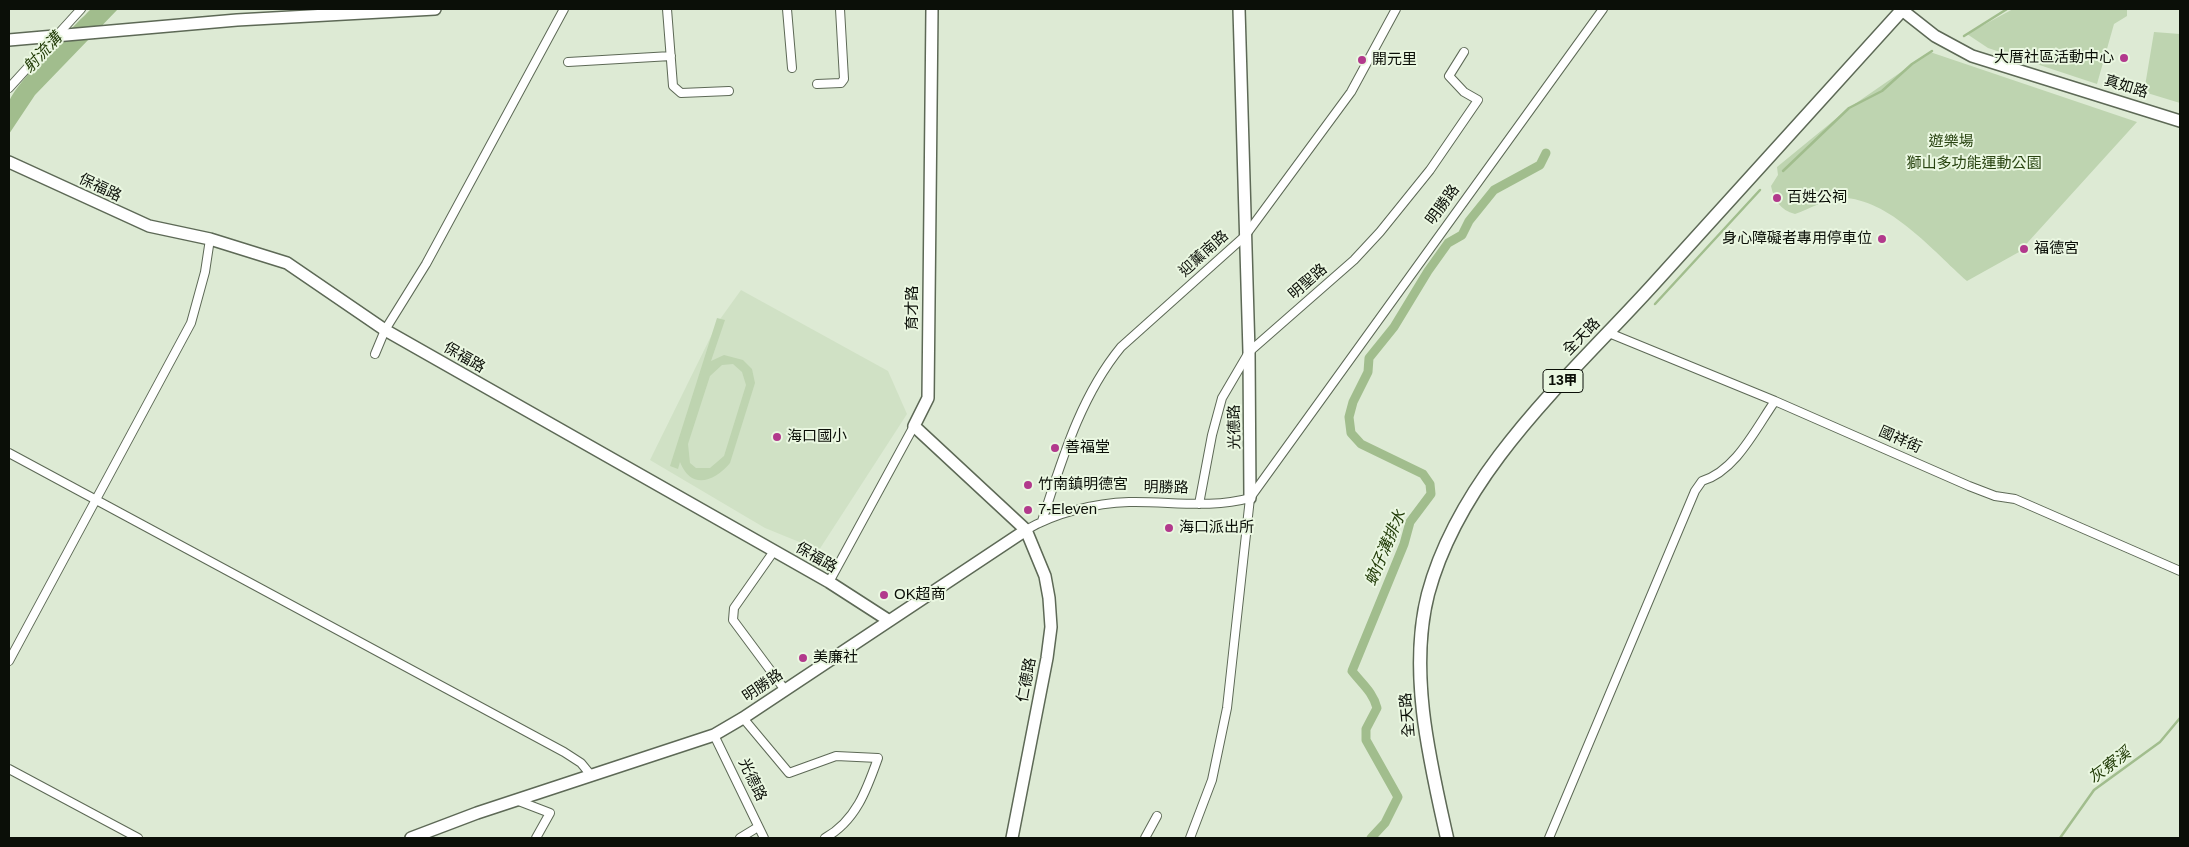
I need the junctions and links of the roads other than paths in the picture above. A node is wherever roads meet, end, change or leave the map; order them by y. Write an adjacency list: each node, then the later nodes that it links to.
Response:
1 (81, 9): 12 (street)
2 (435, 9): 12 (street)
3 (564, 9): 25 (street)
4 (667, 9): 15 (street)
5 (787, 9): 17 (street)
6 (840, 9): 18 (street)
7 (932, 9): 30 (street, 育才路)
8 (1239, 9): 23 (street, 光德路)
9 (1396, 9): 23 (street, 迎薰南路)
10 (1603, 9): 32 (street, 明勝路)
11 (1901, 10): 21 (street, 真如路); 26 (main road, 全天路 / 13甲)
12 (57, 35): 13 (street); 19 (street)
13 (9, 40)
14 (1464, 52): 27 (street, 明聖路)
15 (671, 56): 16 (street); 20 (street)
16 (568, 62)
17 (792, 68)
18 (818, 84)
19 (9, 88)
20 (730, 91)
21 (2180, 121)
22 (9, 162): 24 (street, 保福路)
23 (1245, 236): 27 (street, 光德路); 35 (street, 迎薰南路)
24 (210, 238): 25 (street, 保福路); 33 (street)
25 (385, 330): 28 (street); 37 (street, 保福路)
26 (1609, 333): 29 (street, 國祥街); 59 (main road, 全天路 / 13甲)
27 (1249, 352): 32 (street, 光德路); 34 (street, 明聖路)
28 (375, 354)
29 (1775, 401): 38 (street, 國祥街); 60 (street)
30 (914, 426): 36 (street); 39 (street, 育才路)
31 (9, 453): 33 (street)
32 (1250, 498): 34 (street, 明勝路); 58 (street, 光德路)
33 (97, 499): 41 (street); 46 (street)
34 (1199, 504): 35 (street, 明勝路)
35 (1042, 521): 36 (street, 明勝路)
36 (1026, 530): 40 (street, 明勝路); 56 (street, 仁德路)
37 (774, 551): 39 (street, 保福路); 42 (street)
38 (2180, 571)
39 (829, 582): 40 (street, 保福路)
40 (888, 620): 42 (street, 明勝路)
41 (9, 661)
42 (785, 690): 43 (street, 明勝路)
43 (743, 718): 44 (street, 明勝路); 55 (street)
44 (714, 735): 46 (street, 明勝路); 49 (street, 光德路)
45 (9, 768): 50 (street)
46 (590, 774): 47 (street, 明勝路)
47 (514, 800): 51 (street, 明勝路); 52 (street)
48 (1157, 816): 57 (street)
49 (758, 827): 53 (street); 54 (street, 光德路)
50 (138, 838)
51 (411, 838)
52 (536, 838)
53 (740, 838)
54 (764, 838)
55 (826, 838)
56 (1012, 838)
57 (1144, 838)
58 (1190, 838)
59 (1447, 838)
60 (1549, 838)

